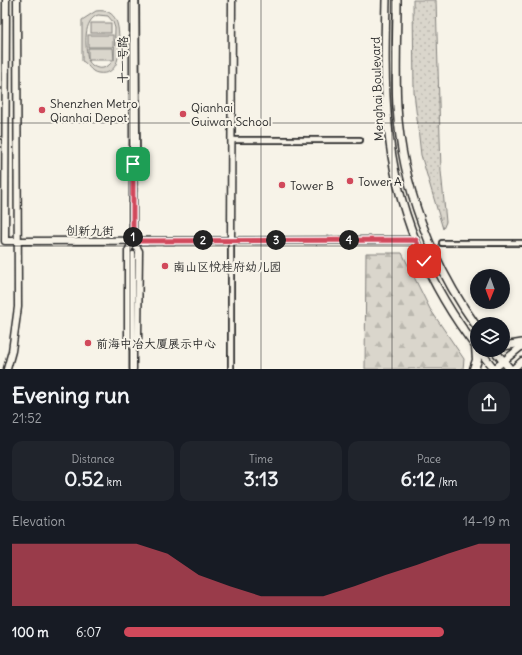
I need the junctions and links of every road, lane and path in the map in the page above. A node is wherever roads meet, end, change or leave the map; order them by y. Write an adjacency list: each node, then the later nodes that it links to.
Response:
1 (6, 0): 15 (street, 创新九街)
2 (17, 0): 15 (street)
3 (133, 0): 16 (street, 十一号路)
4 (136, 0): 12 (street)
5 (232, 0): 10 (street)
6 (386, 0): 14 (main road, Menghai Boulevard)
7 (397, 0): 9 (main road, Menghai Boulevard)
8 (400, 0): 9 (main road)
9 (397, 11): 20 (main road, Menghai Boulevard)
10 (231, 140): 11 (street); 13 (street)
11 (360, 140)
12 (136, 174)
13 (231, 240): 14 (street, 创新九街); 16 (street, 创新九街); 32 (street)
14 (416, 240): 21 (main road, Menghai Boulevard)
15 (18, 241): 16 (street, 创新九街); 30 (street)
16 (133, 241): 24 (street, 十一号路); 24 (street, 十一号路)
17 (442, 243): 18 (street)
18 (522, 243)
19 (133, 254): 24 (street)
20 (470, 317)
21 (470, 339)
22 (522, 344): 23 (main road); 29 (street)
23 (510, 345)
24 (133, 348): 31 (street, 十一号路)
25 (477, 357): 33 (highway)
26 (484, 357): 34 (main road, Menghai Boulevard)
27 (500, 357): 29 (main road)
28 (522, 361): 36 (street)
29 (504, 362): 34 (street); 35 (main road)
30 (7, 369)
31 (133, 369)
32 (231, 369)
33 (474, 369)
34 (494, 369)
35 (510, 369)
36 (513, 369)

